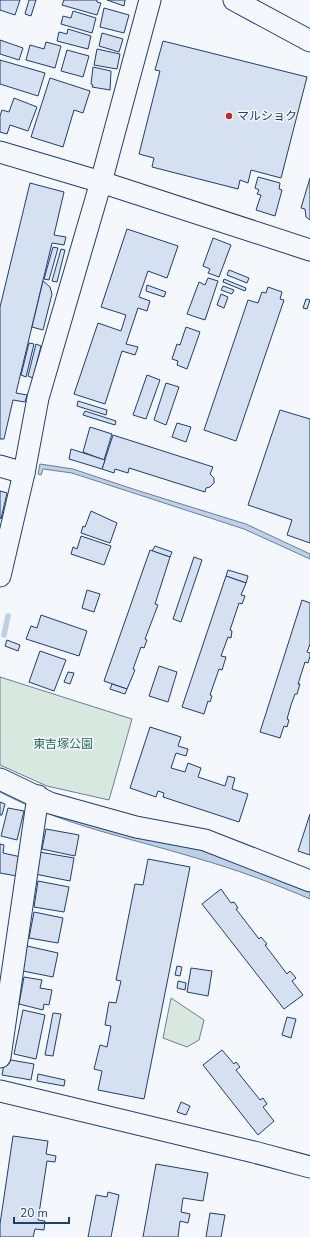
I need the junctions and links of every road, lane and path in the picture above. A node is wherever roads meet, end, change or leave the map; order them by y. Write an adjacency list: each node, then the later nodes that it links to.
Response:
1 (150, 0): 5 (street)
2 (234, 0): 3 (street)
3 (310, 41)
4 (0, 152): 5 (street)
5 (101, 182): 6 (street); 8 (street)
6 (310, 250)
7 (0, 466): 8 (street)
8 (24, 473): 9 (street)
9 (0, 576)
10 (0, 779): 11 (street)
11 (37, 800): 12 (street); 13 (street)
12 (310, 881)
13 (0, 1057)
14 (0, 1091): 15 (street)
15 (310, 1167)

